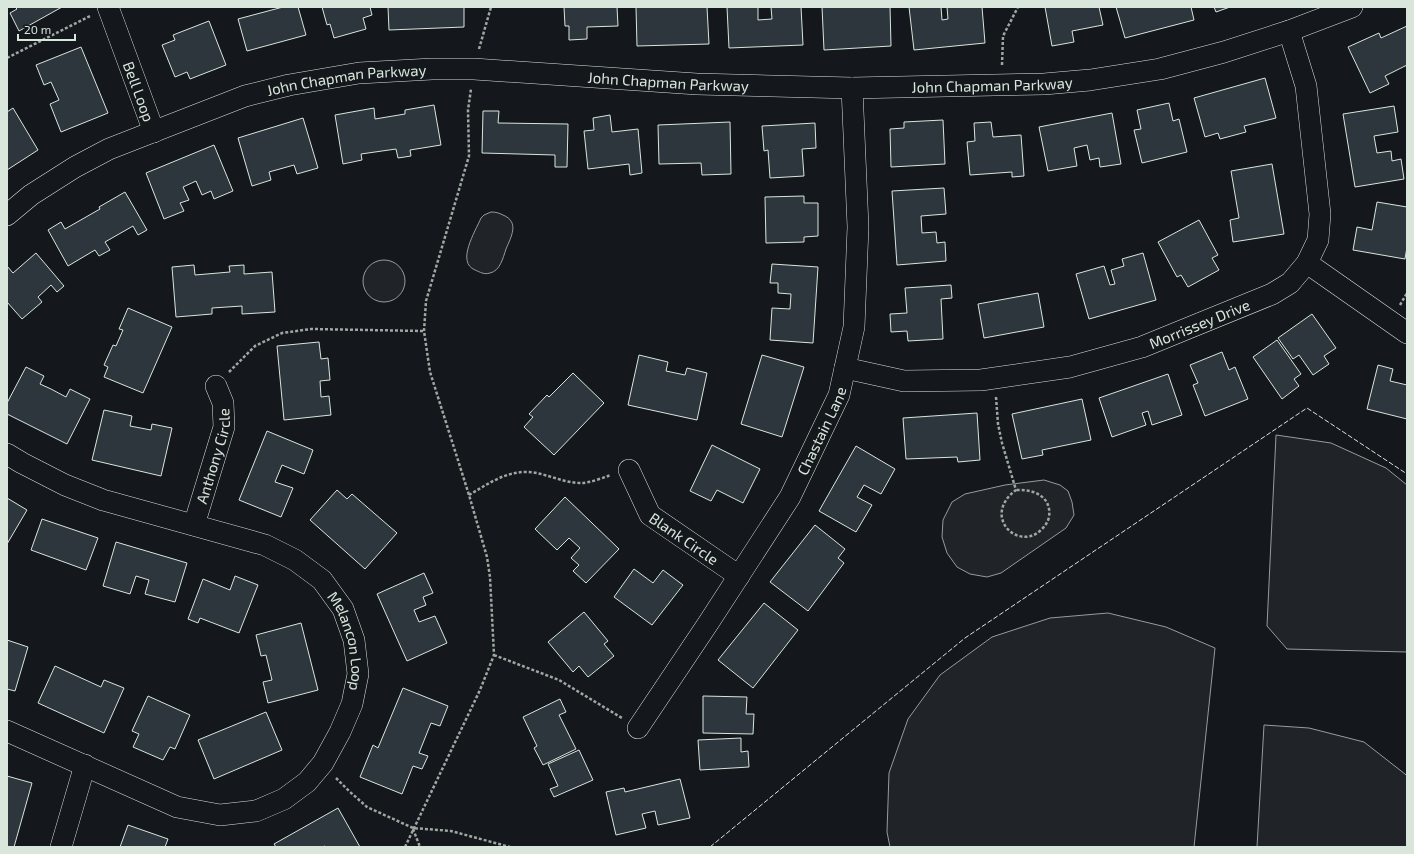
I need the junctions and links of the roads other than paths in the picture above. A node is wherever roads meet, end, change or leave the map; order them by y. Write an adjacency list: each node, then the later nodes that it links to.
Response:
1 (1352, 7): 3 (street, John Chapman Parkway)
2 (101, 10): 5 (street, Bell Loop)
3 (1289, 31): 4 (street, John Chapman Parkway); 7 (street, Morrissey Drive)
4 (852, 88): 5 (street, John Chapman Parkway); 9 (street, Chastain Lane)
5 (154, 132): 6 (street, John Chapman Parkway)
6 (7, 215)
7 (1307, 263): 8 (street); 9 (street, Morrissey Drive)
8 (1407, 333)
9 (845, 368): 14 (street, Chastain Lane)
10 (216, 386): 13 (street, Anthony Circle)
11 (7, 454): 13 (street, Melancon Loop)
12 (629, 470): 14 (street, Blank Circle)
13 (194, 525): 17 (street, Melancon Loop)
14 (739, 576): 15 (street, Chastain Lane)
15 (638, 728)
16 (7, 731): 17 (street, Melancon Loop)
17 (84, 765): 18 (street)
18 (61, 847)

